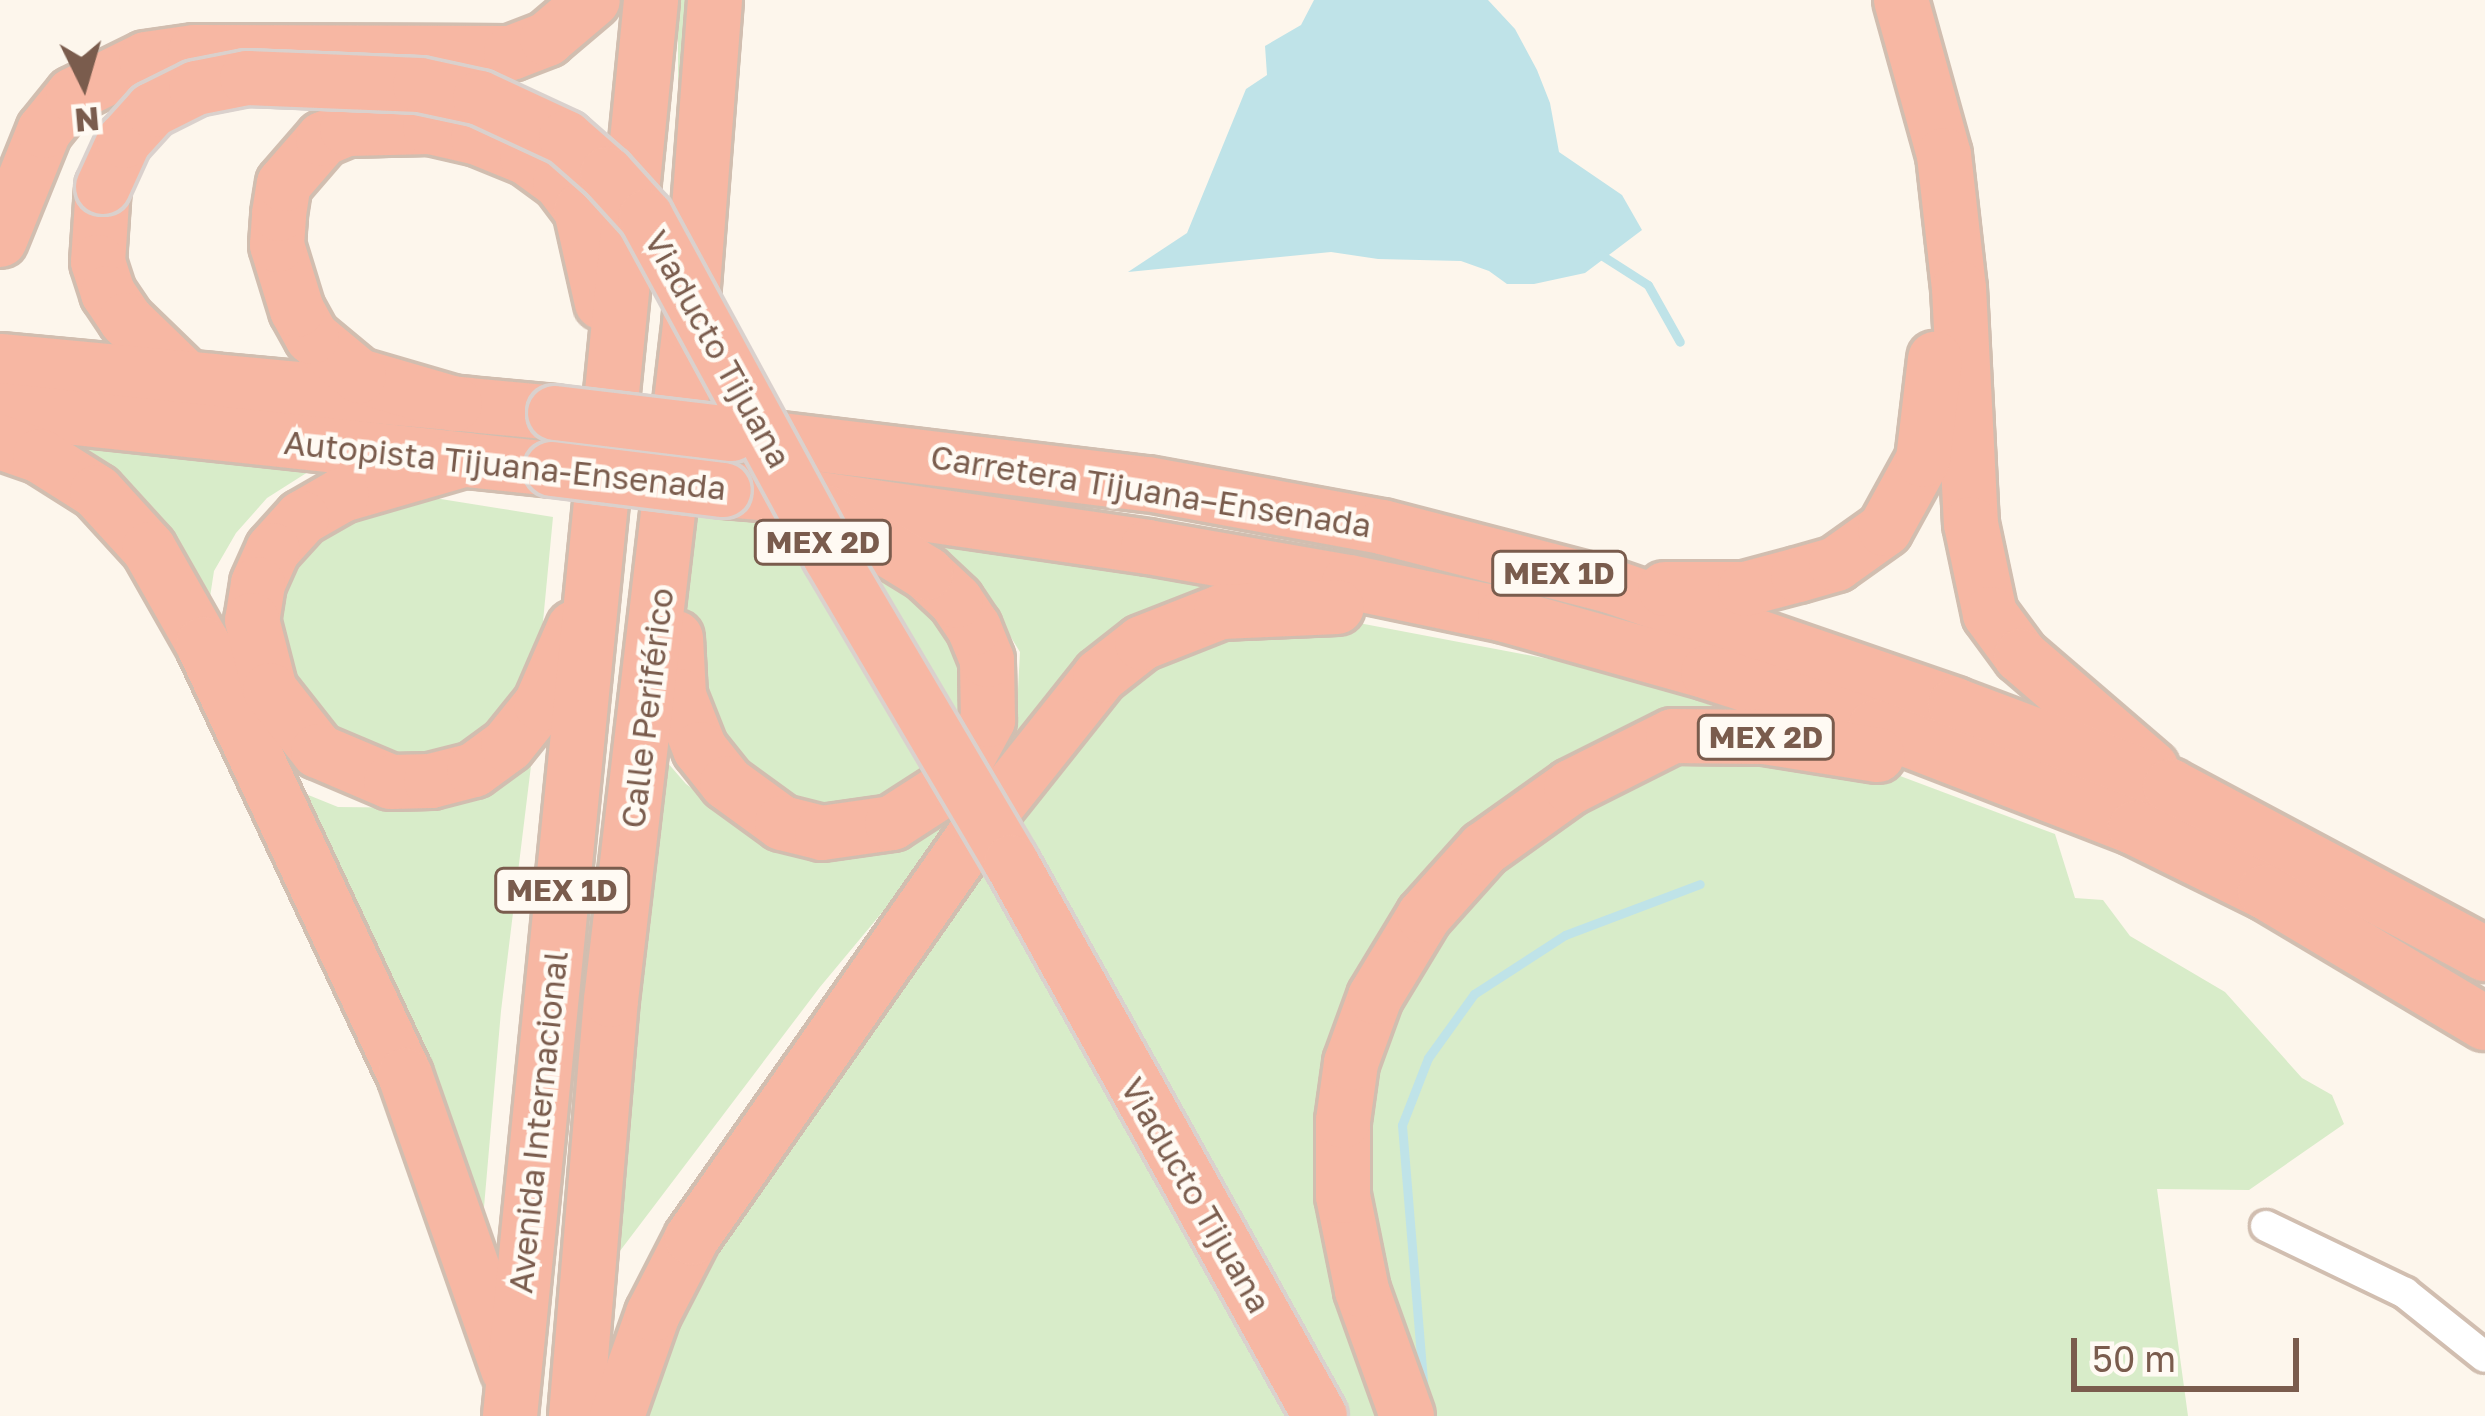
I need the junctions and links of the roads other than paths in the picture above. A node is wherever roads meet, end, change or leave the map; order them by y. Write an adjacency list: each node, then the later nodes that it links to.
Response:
1 (593, 0): 6 (highway)
2 (651, 0): 9 (highway)
3 (715, 0): 15 (highway, Calle Periférico)
4 (1865, 0): 16 (highway)
5 (1901, 0): 19 (highway)
6 (0, 240)
7 (0, 361): 8 (highway, Autopista Tijuana-Ensenada)
8 (186, 378): 10 (highway, Autopista Tijuana-Ensenada); 28 (highway, Viaducto Tijuana / MEX 2D, bridge)
9 (608, 398): 10 (highway, MEX 1D); 17 (highway, Avenida Internacional / MEX 1D)
10 (455, 404): 16 (highway, Carretera Tijuana–Ensenada / MEX 1D, bridge)
11 (0, 410): 13 (highway, Autopista Tijuana-Ensenada)
12 (0, 442): 25 (highway)
13 (463, 460): 14 (highway, Autopista Tijuana-Ensenada, bridge); 17 (highway)
14 (800, 496): 15 (highway); 18 (highway, Autopista Tijuana-Ensenada)
15 (670, 524): 26 (highway, Calle Periférico)
16 (1610, 586): 19 (highway, Carretera Tijuana–Ensenada / MEX 1D)
17 (591, 587): 25 (highway, Avenida Internacional / MEX 1D)
18 (1505, 615): 20 (highway, MEX 1D); 27 (highway, MEX 1D)
19 (2170, 786): 21 (highway, Carretera Tijuana–Ensenada / MEX 1D)
20 (2073, 802): 22 (highway, MEX 1D); 29 (highway, MEX 2D)
21 (2485, 954)
22 (2485, 1023)
23 (2266, 1226): 24 (street)
24 (2485, 1357)
25 (511, 1399)
26 (576, 1416)
27 (617, 1416)
28 (1320, 1416)
29 (1407, 1416)

